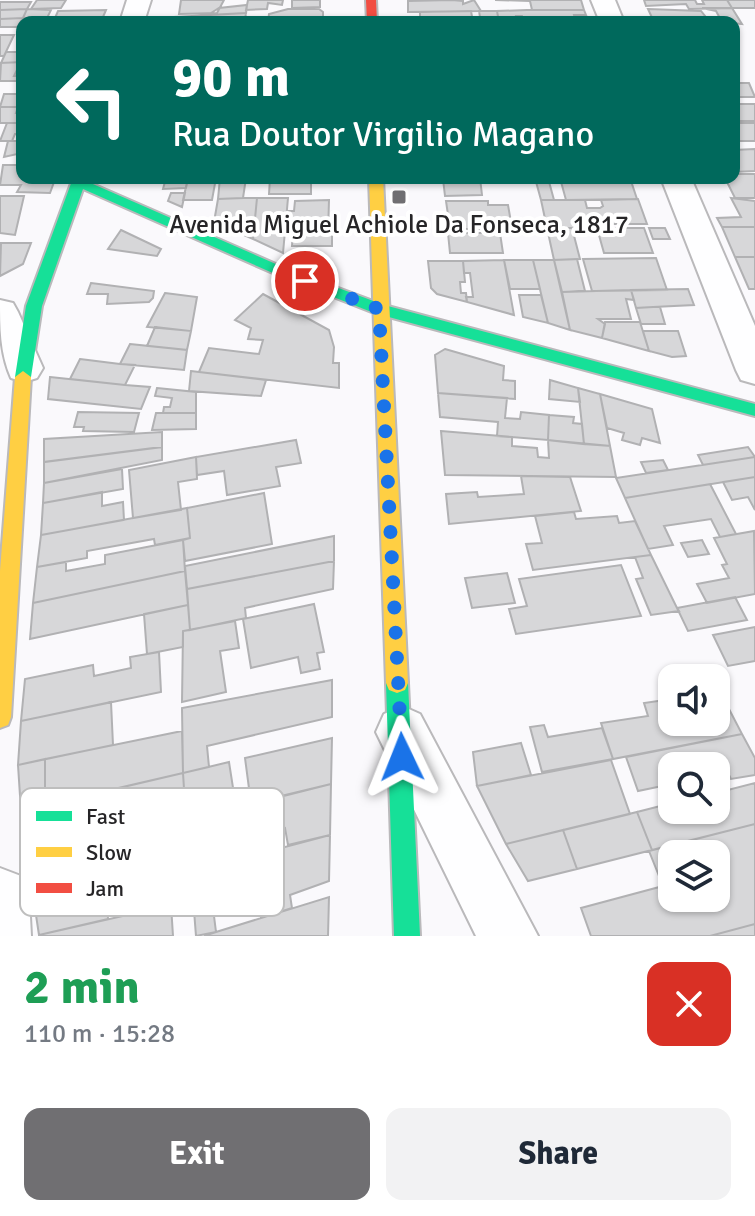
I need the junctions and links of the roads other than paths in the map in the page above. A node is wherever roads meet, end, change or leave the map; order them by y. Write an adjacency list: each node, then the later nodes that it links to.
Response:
1 (79, 184): 7 (street)
2 (87, 184): 5 (street)
3 (376, 184): 5 (street)
4 (678, 184): 8 (street)
5 (379, 309): 9 (street); 11 (street)
6 (0, 312): 7 (street)
7 (24, 368): 10 (street)
8 (755, 370)
9 (755, 410)
10 (0, 717)
11 (401, 730): 14 (street); 15 (street)
12 (0, 897): 13 (street)
13 (1, 936)
14 (407, 936)
15 (508, 936)

